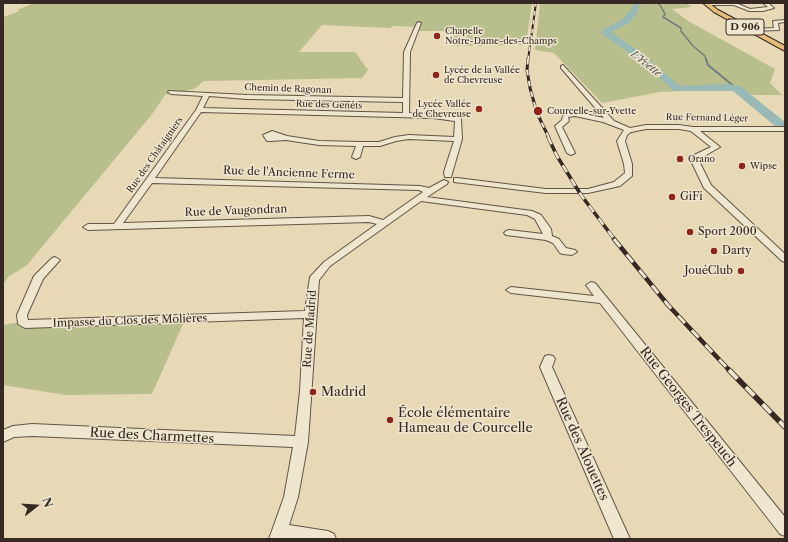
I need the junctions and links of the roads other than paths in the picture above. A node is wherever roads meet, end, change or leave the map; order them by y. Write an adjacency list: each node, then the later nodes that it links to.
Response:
1 (706, 3): 2 (street); 5 (main road, D 906)
2 (765, 3)
3 (785, 21): 5 (street)
4 (419, 23): 12 (street)
5 (751, 30): 6 (main road, D 906)
6 (785, 49)
7 (563, 67): 17 (street)
8 (171, 92): 9 (street, Chemin de Ragonan)
9 (208, 94): 10 (street, Chemin de Ragonan); 13 (street, Rue des Châtaigniers)
10 (247, 97): 11 (street, Chemin de Ragonan); 14 (street)
11 (316, 99): 12 (street, Chemin de Ragonan); 15 (street)
12 (406, 100): 16 (street)
13 (199, 110): 14 (street, Rue des Genêts); 27 (street, Rue des Châtaigniers)
14 (293, 113): 15 (street, Rue des Genêts)
15 (368, 115): 16 (street, Rue des Genêts)
16 (406, 116): 22 (street, Rue des Genêts)
17 (610, 122): 20 (street); 24 (street)
18 (693, 129): 19 (street, Rue Fernand Léger); 20 (street, Rue Fernand Léger); 36 (street)
19 (782, 129)
20 (629, 130): 26 (street)
21 (286, 138): 23 (street)
22 (458, 140): 23 (street); 26 (street)
23 (360, 144): 25 (street)
24 (570, 153)
25 (356, 158)
26 (446, 178): 28 (street, Rue de Madrid)
27 (149, 180): 28 (street, Rue de l'Ancienne Ferme); 31 (street, Rue des Châtaigniers)
28 (428, 191): 29 (street, Rue de Madrid)
29 (419, 198): 30 (street, Rue de Madrid); 34 (street)
30 (384, 223): 31 (street, Rue de Vaugondran); 41 (street, Rue de Madrid)
31 (117, 226): 32 (street, Rue de Vaugondran)
32 (88, 227)
33 (510, 233): 34 (street)
34 (548, 236): 35 (street)
35 (572, 252)
36 (785, 259)
37 (55, 260): 41 (street, Impasse du Clos des Molières)
38 (591, 285): 40 (street, Rue Georges Trespeuch)
39 (512, 290): 40 (street)
40 (603, 300): 45 (street, Rue Georges Trespeuch)
41 (310, 314): 44 (street, Rue de Madrid)
42 (549, 359): 48 (street, Rue des Alouettes)
43 (3, 436): 44 (street, Rue des Charmettes)
44 (301, 442): 46 (street, Rue de Madrid)
45 (785, 529)
46 (279, 535): 47 (street)
47 (328, 539)
48 (622, 539)

